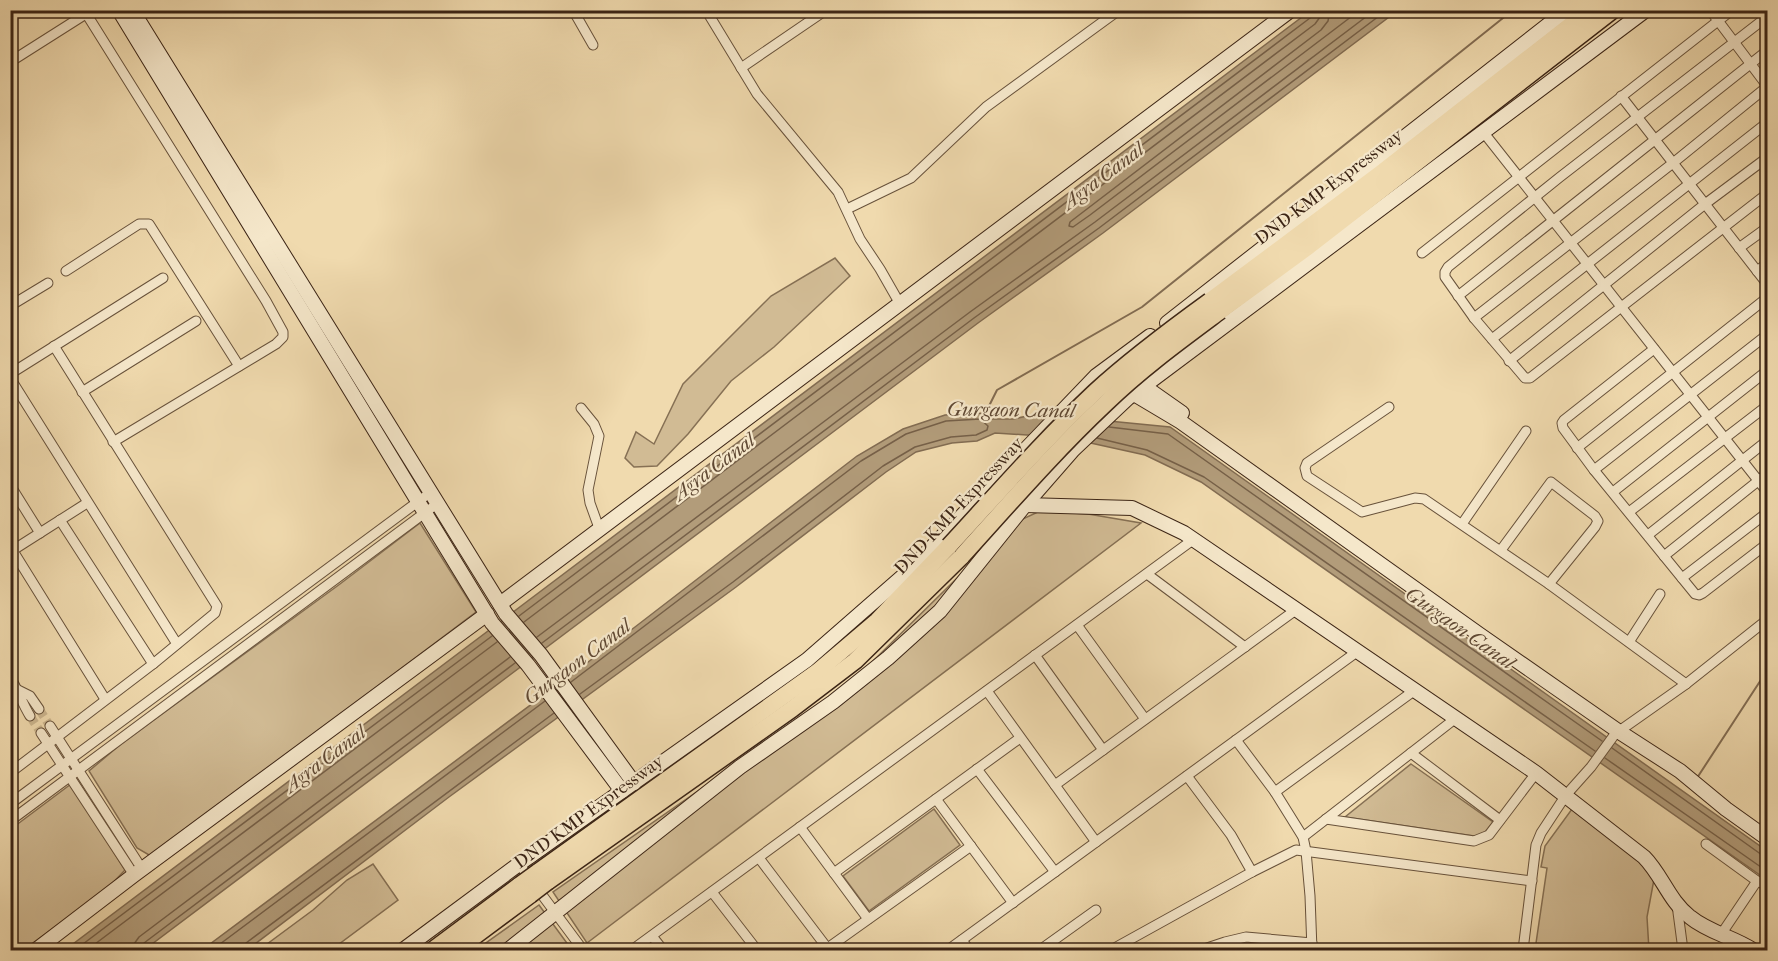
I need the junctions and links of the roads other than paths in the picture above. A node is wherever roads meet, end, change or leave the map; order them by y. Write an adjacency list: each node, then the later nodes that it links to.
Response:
1 (119, 10): 92 (street)
2 (132, 10): 89 (street)
3 (573, 10): 18 (street)
4 (706, 10): 22 (street)
5 (826, 10): 22 (street)
6 (1119, 10): 36 (street)
7 (1291, 10): 53 (street)
8 (1567, 10): 59 (street)
9 (1590, 10): 55 (highway, DND KMP Expressway)
10 (1613, 10): 55 (highway, DND KMP Expressway)
11 (1646, 10): 27 (street)
12 (1710, 10): 16 (street)
13 (1731, 10): 16 (street)
14 (88, 12): 20 (street); 66 (street)
15 (1767, 16): 17 (street)
16 (1718, 21): 17 (street); 24 (street)
17 (1733, 42): 21 (street); 25 (street)
18 (593, 45)
19 (1767, 50): 21 (street)
20 (10, 62)
21 (1750, 64): 23 (street); 28 (street)
22 (741, 68): 36 (street)
23 (1767, 86): 30 (street)
24 (1621, 96): 25 (street); 31 (street)
25 (1637, 118): 28 (street); 34 (street)
26 (1767, 122): 32 (street)
27 (1484, 133): 31 (street); 64 (street)
28 (1654, 139): 30 (street); 37 (street)
29 (1767, 157): 35 (street)
30 (1673, 163): 32 (street); 40 (street)
31 (1519, 177): 34 (street); 42 (street)
32 (1689, 184): 35 (street); 43 (street)
33 (1767, 193): 39 (street)
34 (1536, 198): 37 (street); 51 (street)
35 (1704, 204): 39 (street); 49 (street)
36 (846, 209): 53 (street)
37 (1554, 221): 40 (street); 51 (street)
38 (1767, 227): 41 (street)
39 (1724, 228): 41 (street); 56 (street)
40 (1571, 243): 43 (street); 57 (street)
41 (1739, 248): 46 (street)
42 (1422, 253)
43 (1587, 263): 49 (street); 61 (street)
44 (1767, 263): 46 (street)
45 (66, 271): 66 (street)
46 (1757, 271): 50 (street)
47 (163, 278): 62 (street)
48 (48, 283): 54 (street)
49 (1604, 285): 56 (street); 65 (street)
50 (1767, 285)
51 (1458, 296): 57 (street)
52 (1767, 297): 68 (street)
53 (900, 304): 98 (street)
54 (10, 306)
55 (1215, 306): 175 (highway, DND KMP Expressway, bridge)
56 (1622, 308): 63 (street); 65 (street)
57 (1474, 318): 61 (street)
58 (196, 321): 71 (street)
59 (1158, 330): 64 (street); 96 (street)
60 (1767, 334): 72 (street)
61 (1492, 339): 65 (street)
62 (54, 346): 69 (street); 71 (street)
63 (1654, 349): 68 (street); 81 (street)
64 (1181, 360): 70 (street)
65 (1509, 360)
66 (239, 366): 80 (street)
67 (1767, 370): 76 (street)
68 (1673, 372): 72 (street); 81 (street)
69 (10, 376): 90 (street)
70 (1139, 391): 91 (street); 133 (street)
71 (82, 392): 80 (street)
72 (1690, 394): 76 (street); 83 (street)
73 (1767, 405): 78 (street)
74 (1389, 407): 97 (street)
75 (581, 408): 98 (street)
76 (1708, 417): 78 (street); 87 (street)
77 (1526, 431): 97 (street)
78 (1725, 438): 82 (street); 93 (street)
79 (1767, 440): 82 (street)
80 (113, 442): 117 (street)
81 (1577, 448): 83 (street)
82 (1742, 460): 85 (street); 100 (street)
83 (1594, 470): 87 (street)
84 (1767, 473): 85 (street)
85 (1758, 480): 88 (street); 106 (street)
86 (10, 486): 99 (street)
87 (1613, 492): 93 (street)
88 (1767, 493)
89 (434, 498): 92 (street); 111 (street)
90 (87, 503): 95 (street); 117 (street)
91 (1025, 505): 101 (street); 105 (street)
92 (422, 506): 113 (street); 141 (street); 144 (street)
93 (1629, 512): 100 (street)
94 (1767, 512): 108 (street)
95 (60, 520): 99 (street); 121 (street)
96 (958, 521): 105 (street); 147 (street)
97 (1462, 524): 103 (street)
98 (599, 528): 111 (street)
99 (40, 533): 104 (street)
100 (1648, 535): 106 (street)
101 (1194, 539): 107 (street); 112 (street)
102 (1767, 543): 108 (street)
103 (1501, 550): 109 (street); 109 (street)
104 (12, 551): 127 (street)
105 (990, 551): 180 (street)
106 (1664, 556): 108 (street)
107 (1147, 574): 115 (street); 118 (street)
108 (1682, 578)
109 (1549, 584): 116 (street)
110 (1660, 594): 116 (street)
111 (503, 609): 147 (street)
112 (1297, 609): 118 (street); 119 (street)
113 (490, 619): 150 (street); 168 (street)
114 (1767, 619): 123 (street)
115 (1077, 625): 120 (street); 131 (street)
116 (1629, 642): 123 (street)
117 (177, 644): 121 (street)
118 (1245, 647): 131 (street)
119 (1358, 651): 125 (street); 137 (street)
120 (1035, 655): 126 (street); 139 (street)
121 (153, 664): 127 (street)
122 (10, 677): 124 (street)
123 (1686, 684): 133 (street)
124 (18, 690): 128 (street); 129 (street)
125 (1415, 690): 130 (street); 151 (street)
126 (987, 691): 136 (street); 158 (street)
127 (105, 699): 135 (street)
128 (39, 709)
129 (30, 716)
130 (1456, 718): 140 (street); 145 (street)
131 (1145, 719): 139 (street)
132 (50, 726): 135 (street)
133 (1618, 731): 149 (street); 152 (street)
134 (41, 732): 138 (street)
135 (57, 737): 138 (street); 141 (street)
136 (1020, 738): 142 (street); 148 (street)
137 (1236, 740): 146 (street); 151 (street)
138 (48, 744): 141 (street); 143 (street)
139 (1103, 750): 148 (street)
140 (1411, 753): 155 (street); 156 (street)
141 (67, 762): 144 (street); 154 (street)
142 (977, 769): 153 (street); 169 (street)
143 (10, 773)
144 (74, 773): 157 (street); 168 (street)
145 (1536, 773): 152 (street); 156 (street)
146 (1187, 776): 162 (street); 170 (street)
147 (634, 783): 150 (street)
148 (1055, 785): 162 (street)
149 (1707, 786): 159 (street); 161 (street)
150 (622, 791): 167 (street)
151 (1275, 792): 160 (street)
152 (1566, 795): 172 (street); 178 (street)
153 (936, 799): 164 (street); 171 (street)
154 (10, 804)
155 (1326, 819): 156 (street); 160 (street)
156 (1500, 820)
157 (10, 821)
158 (800, 827): 166 (street); 171 (street)
159 (1767, 829)
160 (1303, 837): 165 (street)
161 (1767, 839)
162 (1096, 842): 169 (street)
163 (1707, 844): 173 (street)
164 (971, 846): 177 (street); 181 (street)
165 (1306, 851): 170 (street); 172 (street); 185 (street)
166 (759, 858): 176 (street); 186 (street)
167 (519, 864): 180 (street); 188 (street)
168 (138, 872): 187 (street)
169 (1055, 872): 177 (street)
170 (1252, 872): 199 (street)
171 (834, 873): 181 (street)
172 (1532, 881): 201 (street)
173 (1757, 881): 174 (street); 182 (street)
174 (1767, 886)
175 (525, 890): 189 (highway, DND KMP Expressway); 190 (highway, DND KMP Expressway)
176 (712, 892): 183 (street); 195 (street)
177 (1014, 903): 184 (street)
178 (1676, 904): 182 (street); 202 (street)
179 (1096, 910): 198 (street)
180 (556, 914): 191 (street); 192 (street)
181 (868, 920): 186 (street)
182 (1722, 933): 203 (street)
183 (652, 936): 193 (street); 194 (street)
184 (962, 940): 196 (street); 197 (street)
185 (1312, 947): 200 (street)
186 (826, 950)
187 (36, 951)
188 (403, 951)
189 (433, 951)
190 (456, 951)
191 (508, 951)
192 (583, 951)
193 (632, 951)
194 (663, 951)
195 (757, 951)
196 (948, 951)
197 (969, 951)
198 (1040, 951)
199 (1111, 951)
200 (1201, 951)
201 (1523, 951)
202 (1683, 951)
203 (1753, 951)

